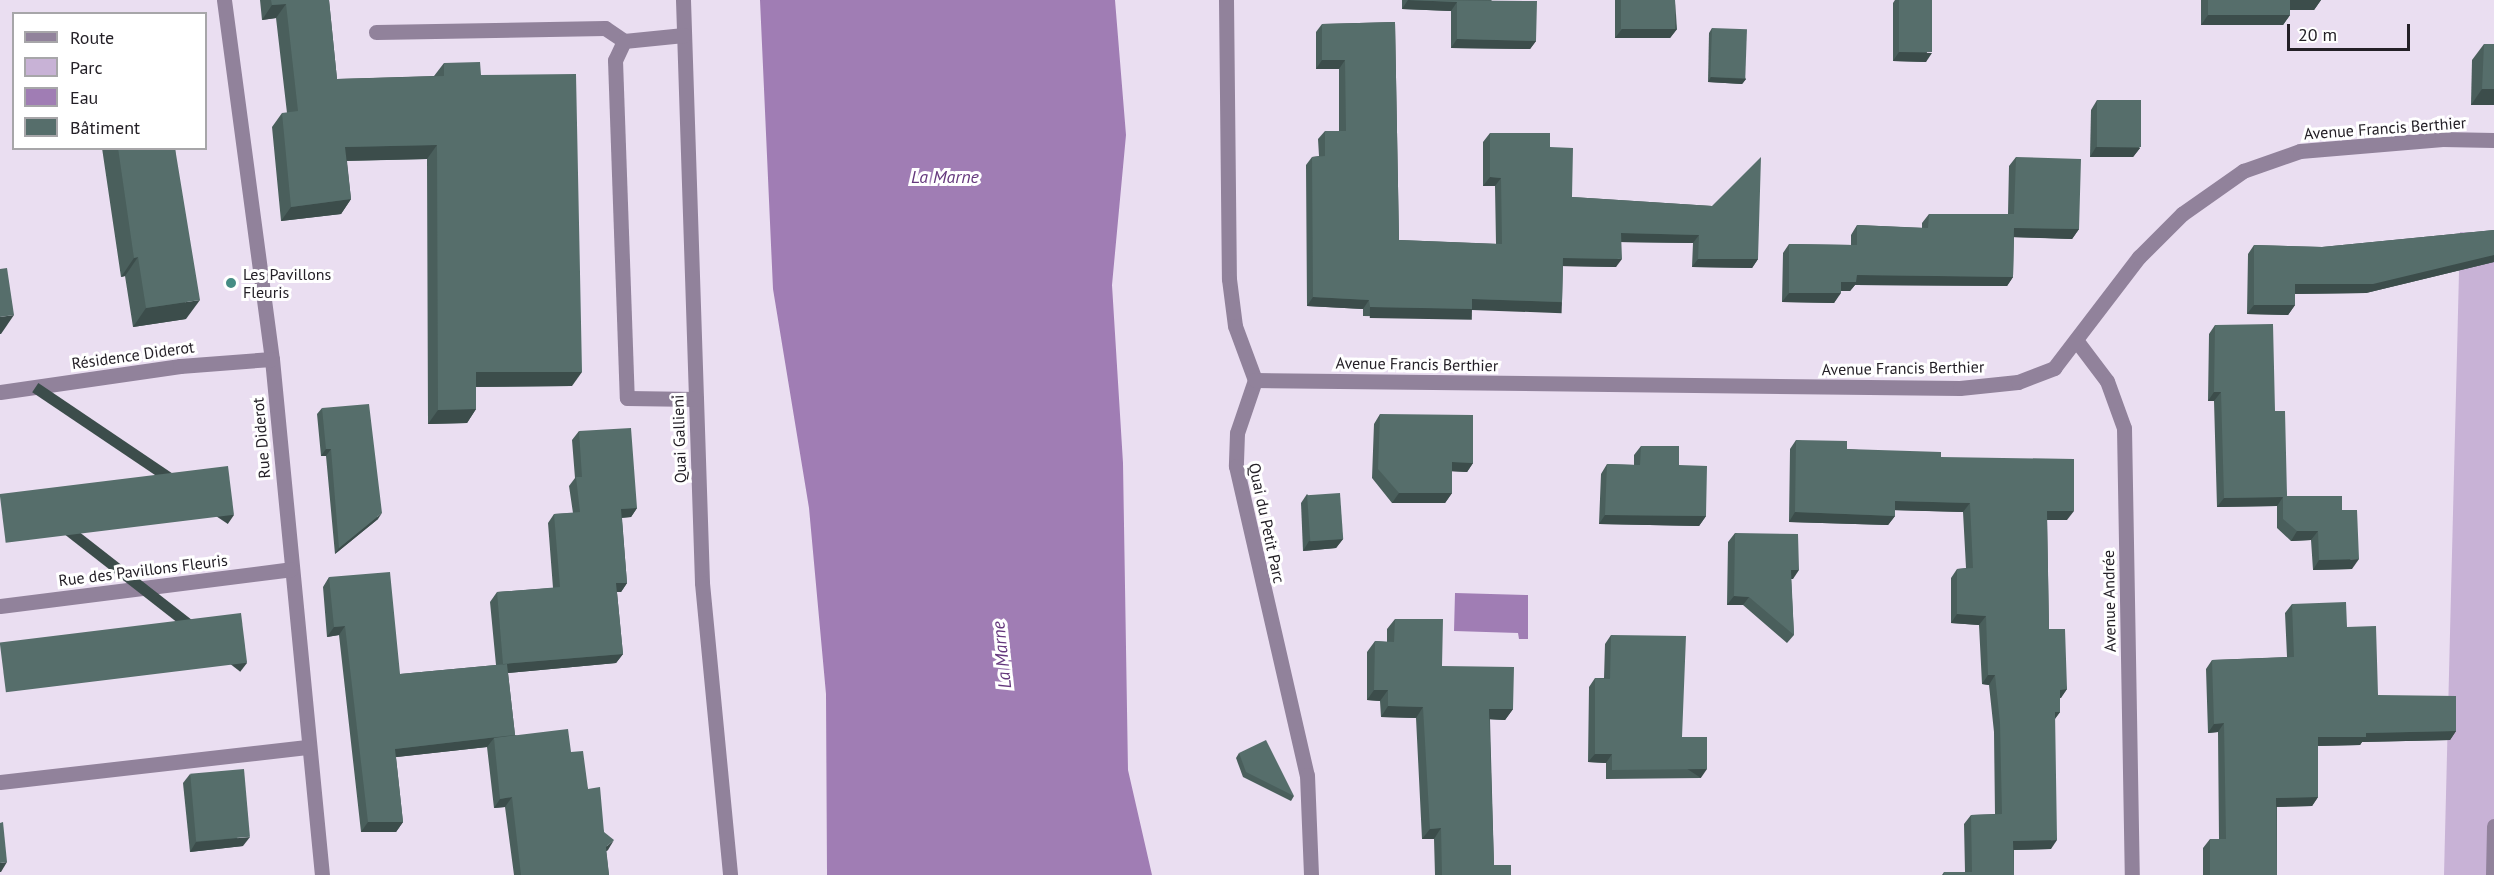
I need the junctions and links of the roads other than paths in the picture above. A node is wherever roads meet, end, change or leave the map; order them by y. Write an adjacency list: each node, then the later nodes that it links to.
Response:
1 (225, 0): 9 (street, Rue Diderot)
2 (683, 0): 5 (street, Quai Gallieni)
3 (1227, 0): 10 (street)
4 (376, 32): 6 (street)
5 (684, 35): 6 (street); 12 (street, Quai Gallieni)
6 (624, 41): 12 (street)
7 (2494, 140): 8 (street, Avenue Francis Berthier)
8 (2076, 340): 10 (street, Avenue Francis Berthier); 21 (street, Avenue Andrée)
9 (272, 359): 11 (street, Résidence Diderot); 13 (street, Rue Diderot)
10 (1255, 380): 20 (street, Quai du Petit Parc)
11 (0, 392)
12 (696, 399): 19 (street, Quai Gallieni)
13 (291, 569): 14 (street, Rue des Pavillons Fleuris); 15 (street, Rue Diderot)
14 (0, 606)
15 (309, 747): 16 (street); 18 (street, Rue Diderot)
16 (0, 782)
17 (2494, 826): 22 (street)
18 (322, 875)
19 (730, 875)
20 (1311, 875)
21 (2132, 875)
22 (2493, 875)

